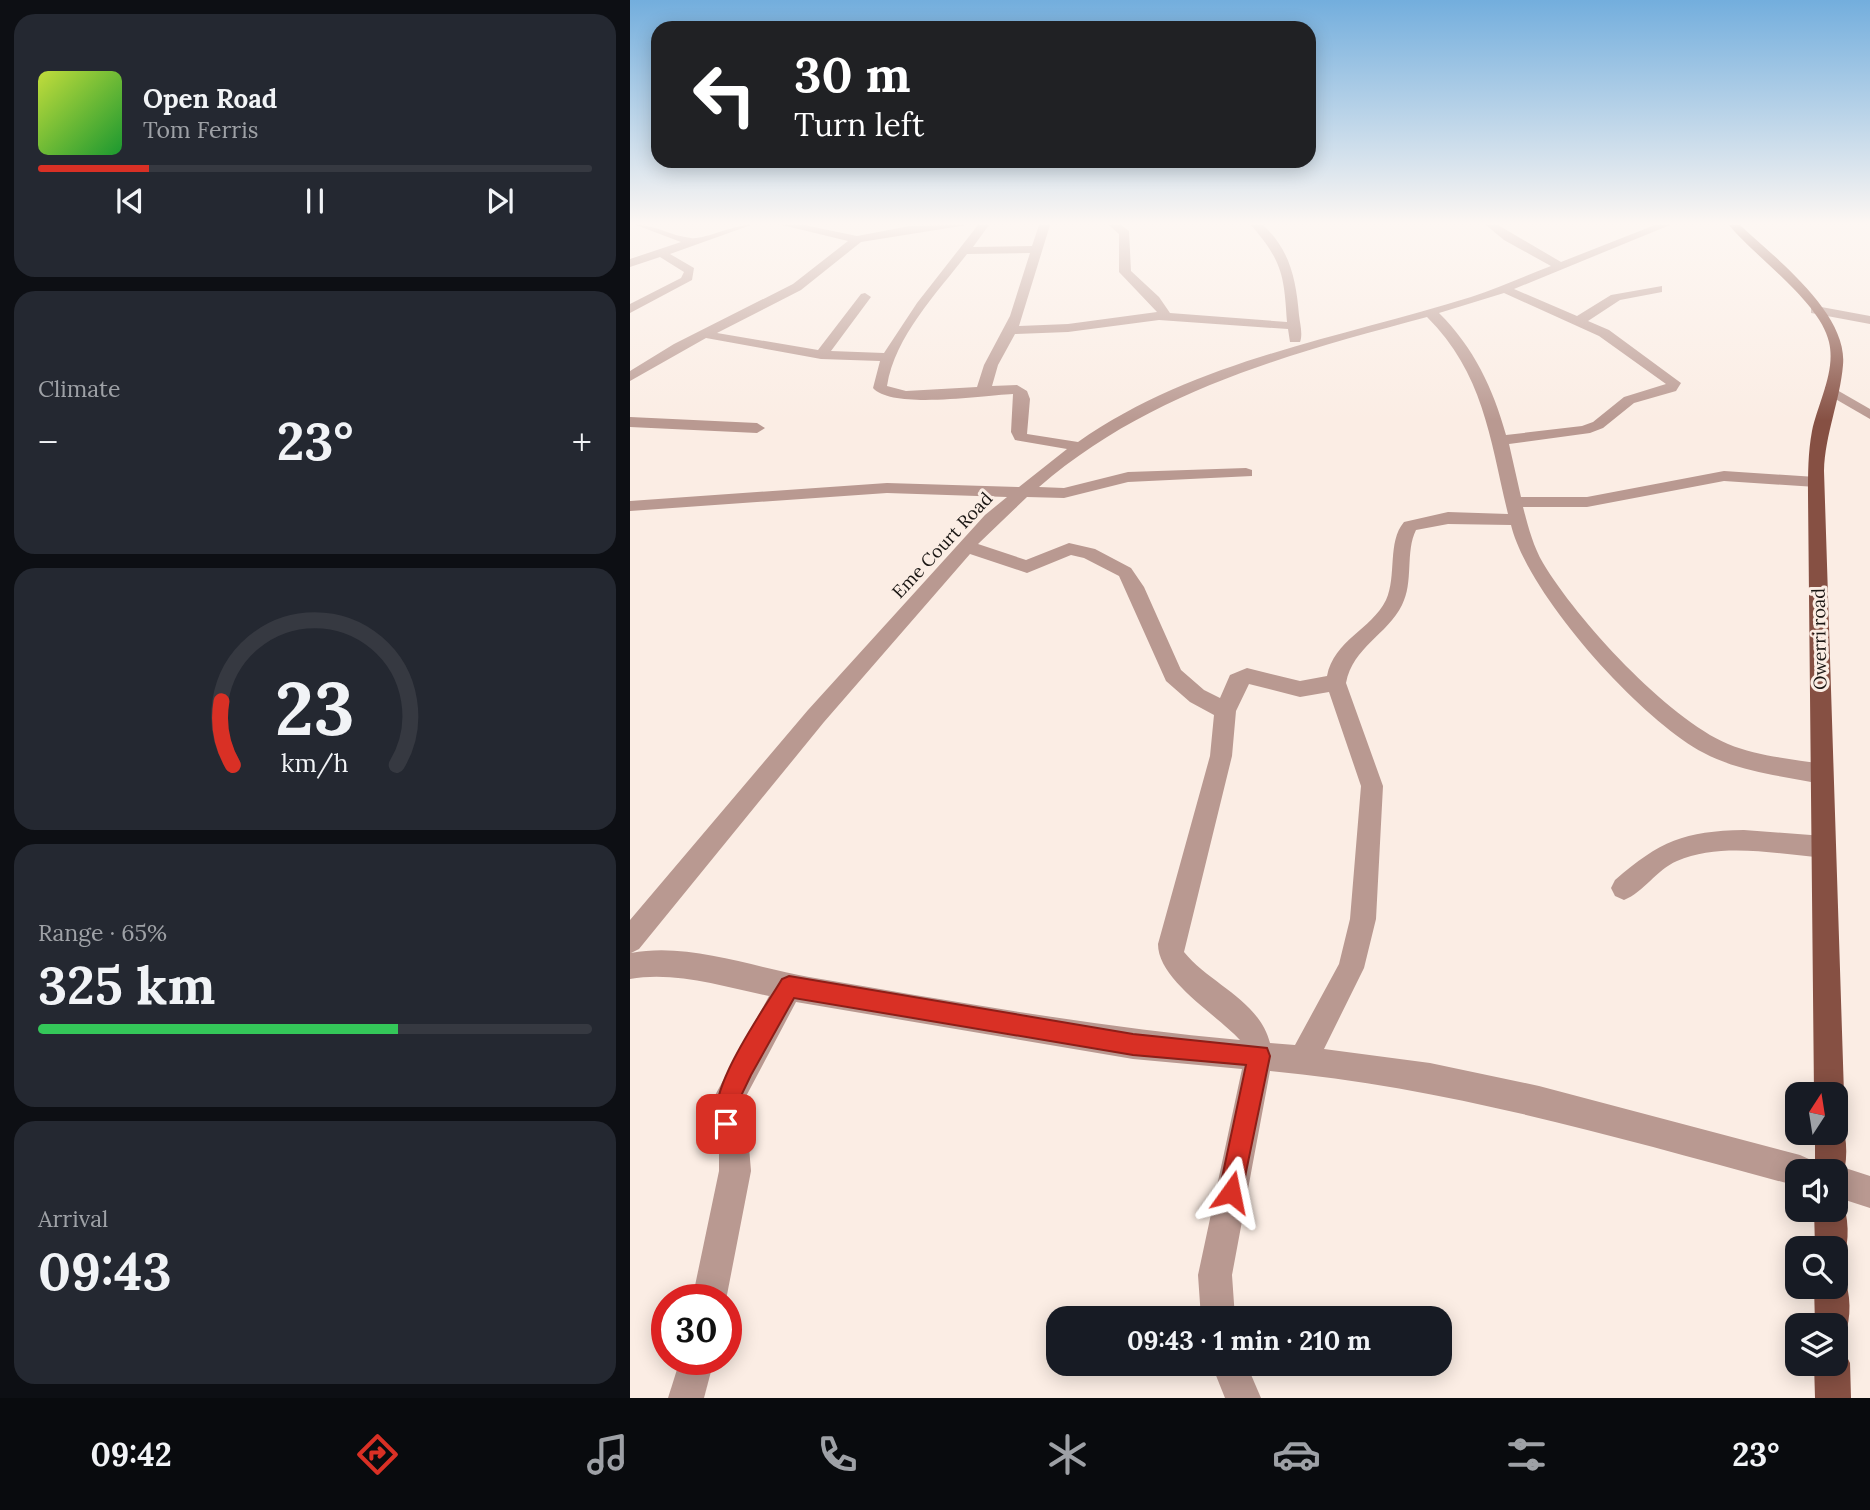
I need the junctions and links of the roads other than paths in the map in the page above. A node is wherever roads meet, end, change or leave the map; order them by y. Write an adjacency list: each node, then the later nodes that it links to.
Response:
1 (666, 290): 12 (street)
2 (791, 290): 20 (street)
3 (936, 290): 23 (street)
4 (1025, 290): 19 (street)
5 (1145, 290): 15 (street)
6 (1289, 290): 18 (street)
7 (1501, 290): 14 (street, Eme Court Road)
8 (1508, 290): 17 (street)
9 (1652, 290): 17 (street)
10 (1797, 290): 13 (main road, Owerri road)
11 (865, 297): 22 (street)
12 (630, 309)
13 (1816, 310): 16 (street); 26 (main road, Owerri road)
14 (1431, 313): 21 (street, Eme Court Road); 30 (street)
15 (1166, 317): 18 (street); 19 (street)
16 (1870, 320)
17 (1580, 321): 30 (street)
18 (1294, 326): 21 (street)
19 (1011, 330): 25 (street)
20 (705, 334): 22 (street); 24 (street)
21 (1297, 348): 31 (street, Eme Court Road)
22 (821, 355): 23 (street)
23 (887, 357): 25 (street)
24 (630, 377)
25 (984, 388): 31 (street)
26 (1830, 390): 27 (street); 33 (main road, Owerri road)
27 (1870, 415)
28 (630, 422): 29 (street)
29 (757, 428)
30 (1499, 441): 36 (street)
31 (1080, 447): 34 (street, Eme Court Road)
32 (1246, 473): 34 (street)
33 (1816, 482): 36 (street); 40 (main road, Owerri road)
34 (1023, 491): 35 (street); 37 (street, Eme Court Road)
35 (630, 506)
36 (1516, 511): 38 (street); 40 (street)
37 (967, 547): 39 (street); 43 (street, Eme Court Road)
38 (1336, 683): 39 (street); 47 (street)
39 (1225, 711): 46 (street)
40 (1822, 774): 41 (main road, Owerri road)
41 (1824, 848): 42 (street); 48 (main road, Owerri road)
42 (1624, 888)
43 (630, 940)
44 (630, 966): 45 (street)
45 (789, 987): 46 (street); 52 (street)
46 (1259, 1056): 47 (street); 53 (street)
47 (1303, 1060): 49 (street)
48 (1829, 1082)
49 (1785, 1167)
50 (1848, 1185): 51 (street)
51 (1870, 1192)
52 (712, 1284)
53 (1217, 1306)
54 (693, 1375): 57 (street)
55 (1234, 1376): 58 (street)
56 (1832, 1376): 59 (main road)
57 (686, 1398)
58 (1243, 1398)
59 (1833, 1398)

